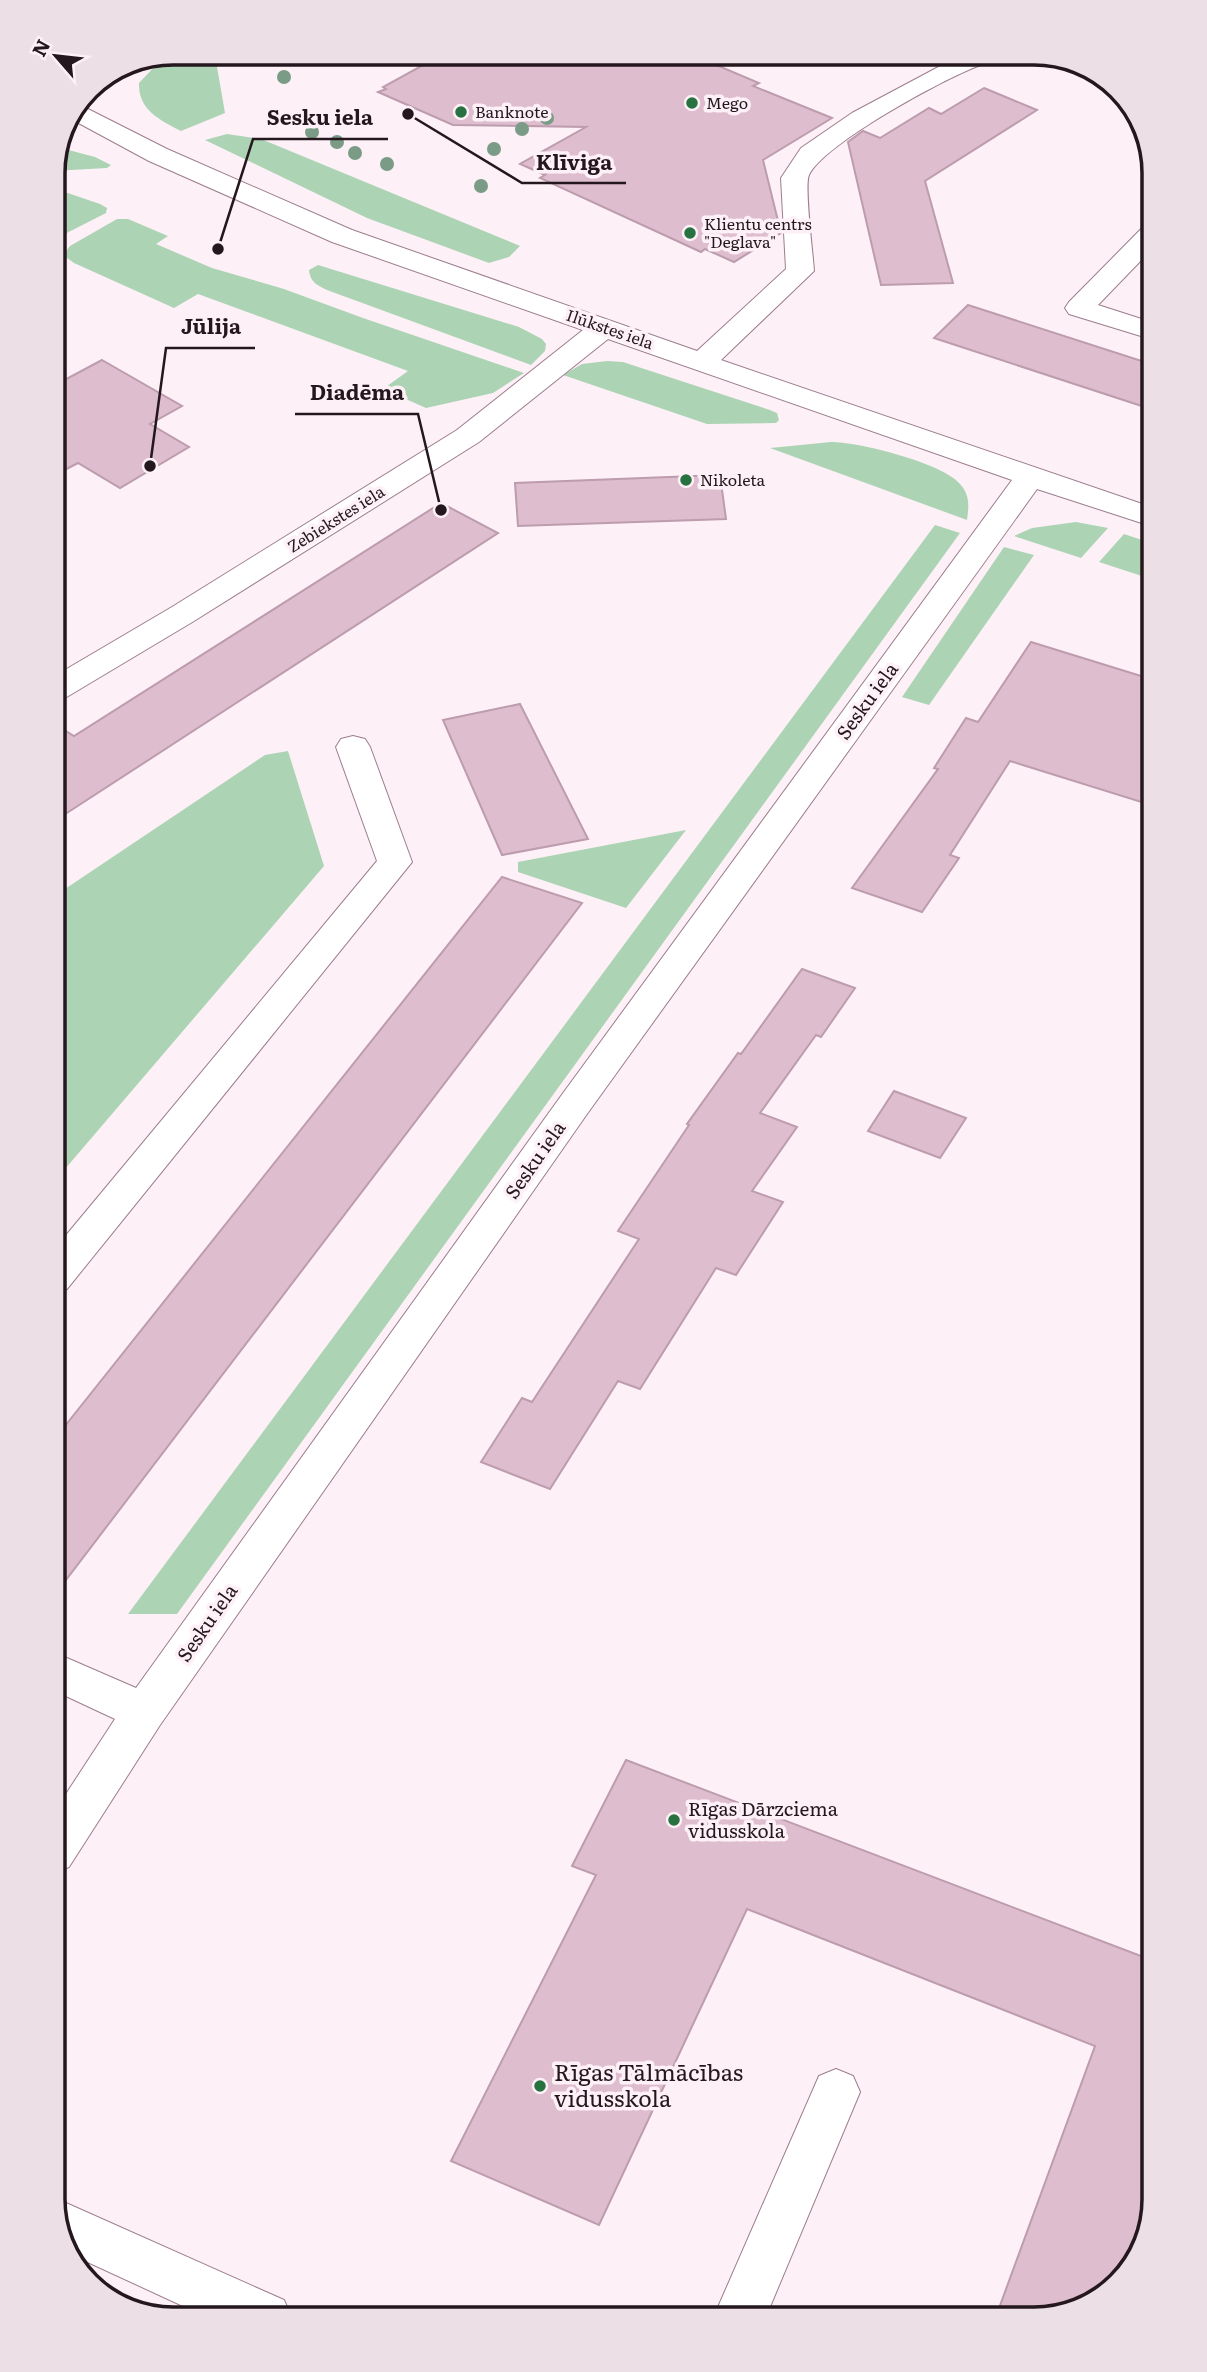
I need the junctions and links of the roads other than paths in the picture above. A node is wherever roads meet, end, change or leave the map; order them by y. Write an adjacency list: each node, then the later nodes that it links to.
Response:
1 (959, 65): 6 (street)
2 (82, 115): 4 (street, Ilūkstes iela)
3 (1142, 244): 5 (street)
4 (605, 327): 6 (street, Ilūkstes iela); 9 (street, Zebiekstes iela)
5 (1142, 328)
6 (702, 362): 7 (street, Ilūkstes iela)
7 (1031, 476): 8 (street, Ilūkstes iela); 13 (street, Sesku iela)
8 (1142, 514)
9 (65, 684)
10 (353, 747): 11 (street)
11 (65, 1263)
12 (65, 1676): 13 (street)
13 (144, 1712): 14 (street, Sesku iela)
14 (65, 1833)
15 (836, 2092): 18 (street)
16 (69, 2229): 17 (street)
17 (242, 2307)
18 (744, 2307)

